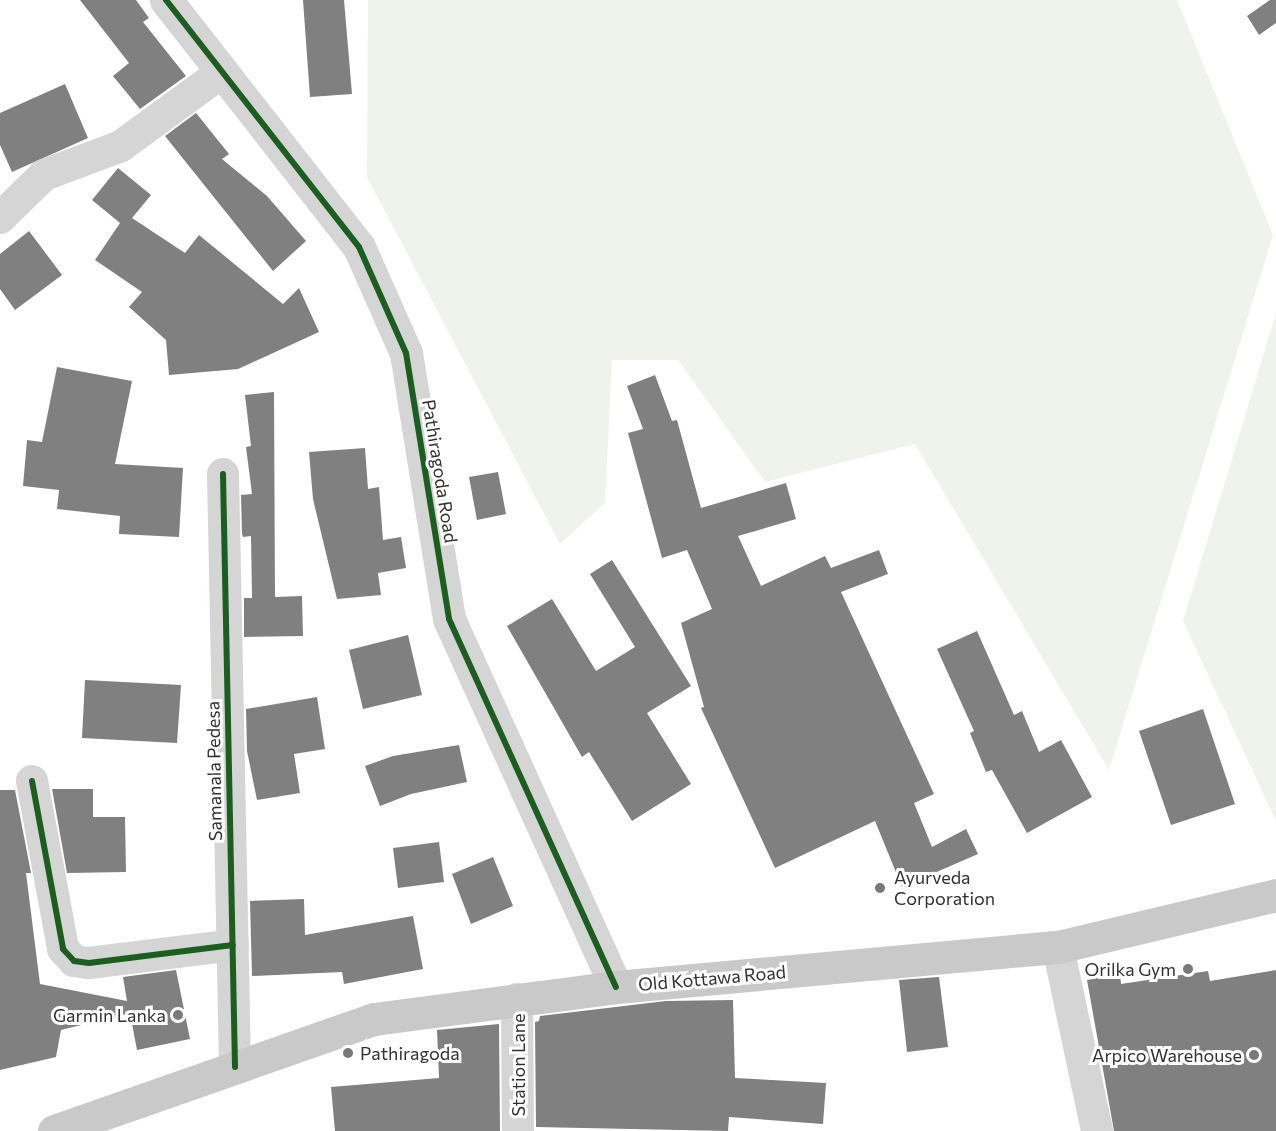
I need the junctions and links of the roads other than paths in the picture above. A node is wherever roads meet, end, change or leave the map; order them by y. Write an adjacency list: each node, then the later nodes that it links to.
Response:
1 (166, 0): 2 (street, Pathiragoda Road)
2 (221, 73): 3 (street); 9 (street, Pathiragoda Road)
3 (0, 218)
4 (223, 474): 7 (street, Samanala Pedesa)
5 (32, 781): 7 (street)
6 (1276, 895): 8 (main road, Old Kottawa Road)
7 (233, 945): 11 (street, Samanala Pedesa)
8 (1058, 948): 9 (main road, Old Kottawa Road); 14 (street)
9 (616, 987): 10 (main road, Old Kottawa Road)
10 (517, 999): 11 (main road, Old Kottawa Road); 13 (street, Station Lane)
11 (235, 1067): 12 (main road, Old Kottawa Road)
12 (54, 1131)
13 (518, 1131)
14 (1097, 1131)

